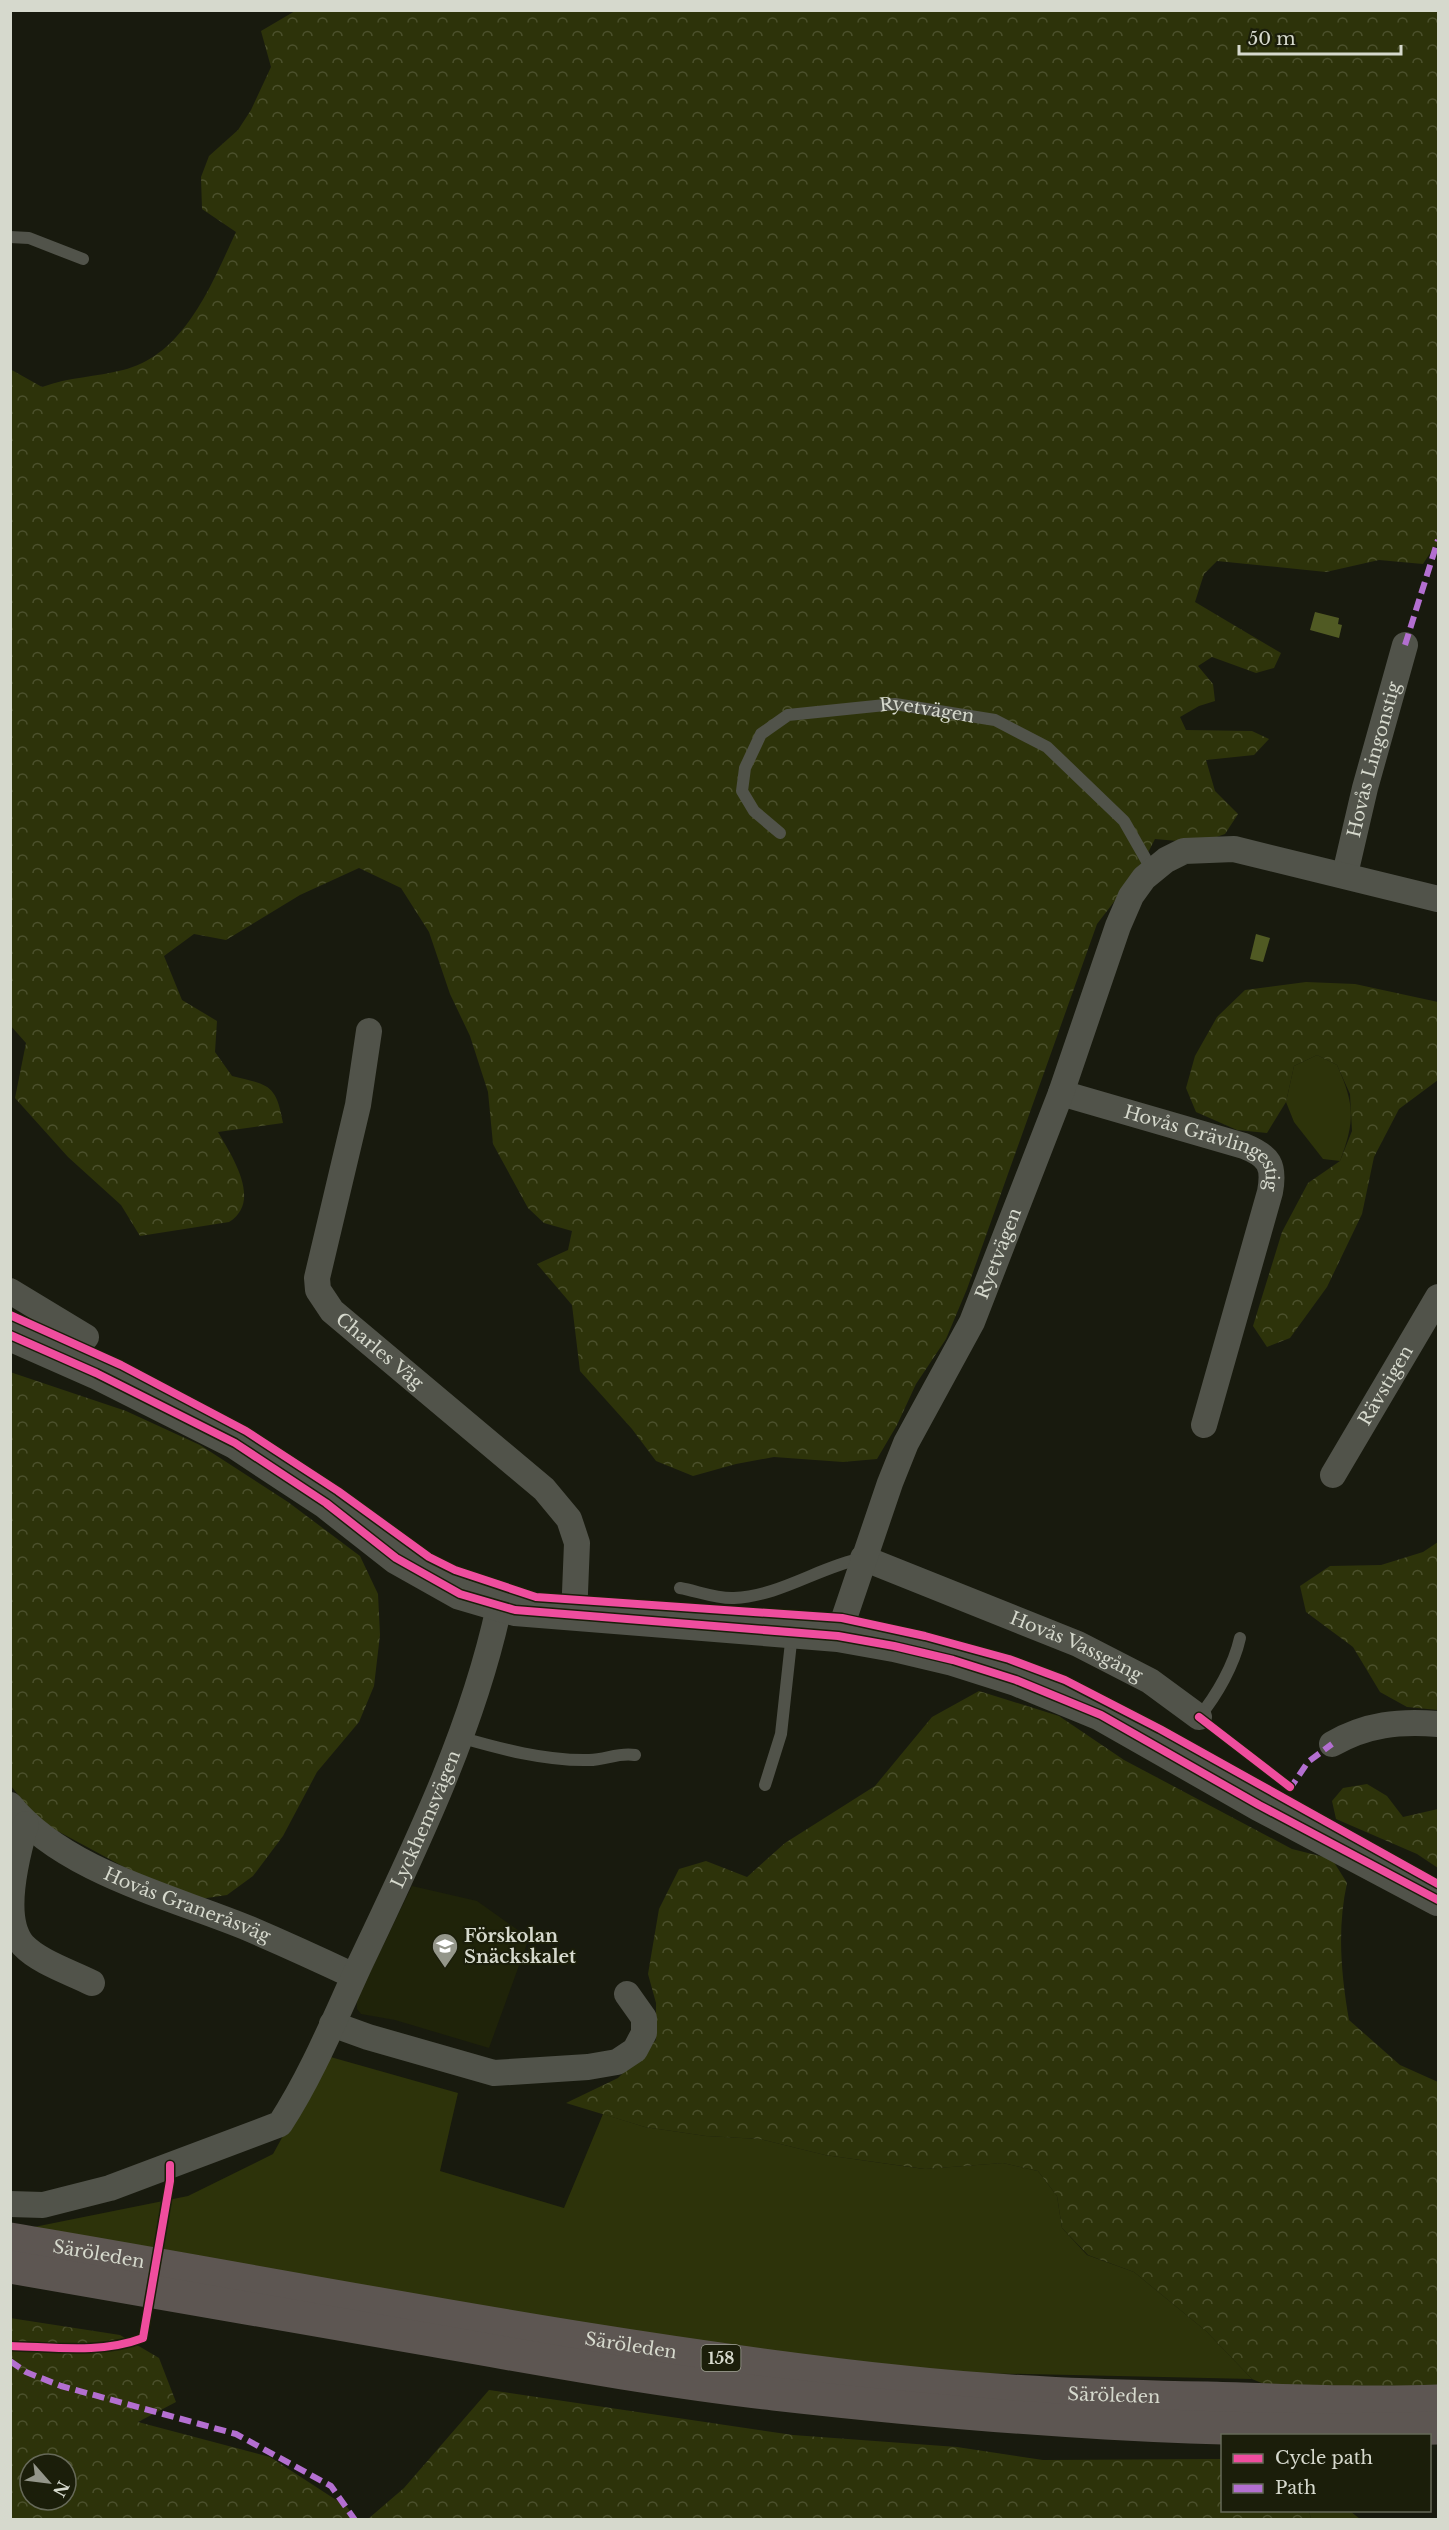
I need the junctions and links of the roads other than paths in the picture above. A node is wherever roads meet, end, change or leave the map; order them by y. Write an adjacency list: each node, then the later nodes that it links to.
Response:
1 (10, 237): 2 (lane)
2 (83, 258)
3 (1405, 645): 6 (street, Hovås Lingonstig)
4 (780, 833): 5 (lane, Ryetvägen)
5 (1152, 870): 6 (street, Ryetvägen); 9 (street, Ryetvägen)
6 (1345, 874): 7 (street, Ryetvägen)
7 (1438, 899)
8 (369, 1031): 19 (street, Charles Väg)
9 (1062, 1093): 14 (street, Hovås Grävlingestig); 16 (street, Ryetvägen)
10 (10, 1291): 13 (street)
11 (1438, 1297): 15 (street, Rävstigen)
12 (10, 1335): 18 (street)
13 (86, 1337)
14 (1204, 1425)
15 (1333, 1475)
16 (863, 1558): 17 (lane); 21 (street, Ryetvägen); 23 (street, Hovås Vassgång)
17 (680, 1588)
18 (499, 1607): 19 (street); 25 (street, Lyckhemsvägen)
19 (574, 1617): 20 (street)
20 (792, 1632): 21 (street); 28 (lane)
21 (838, 1636): 30 (street)
22 (1240, 1638): 23 (lane, Hovås Vassgång)
23 (1199, 1717)
24 (1438, 1724): 26 (street)
25 (459, 1737): 27 (lane); 31 (street, Lyckhemsvägen)
26 (1332, 1744)
27 (635, 1755)
28 (765, 1785)
29 (18, 1814): 31 (street, Hovås Graneråsväg); 32 (street, Hovås Graneråsväg)
30 (1438, 1900)
31 (354, 1976): 34 (street, Lyckhemsvägen)
32 (92, 1983)
33 (627, 1994): 34 (street)
34 (332, 2024): 35 (street, Lyckhemsvägen)
35 (10, 2204)
36 (10, 2239): 38 (main road, Säröleden / 158)
37 (10, 2267): 39 (main road, Säröleden / 158)
38 (1438, 2401)
39 (1438, 2428)

